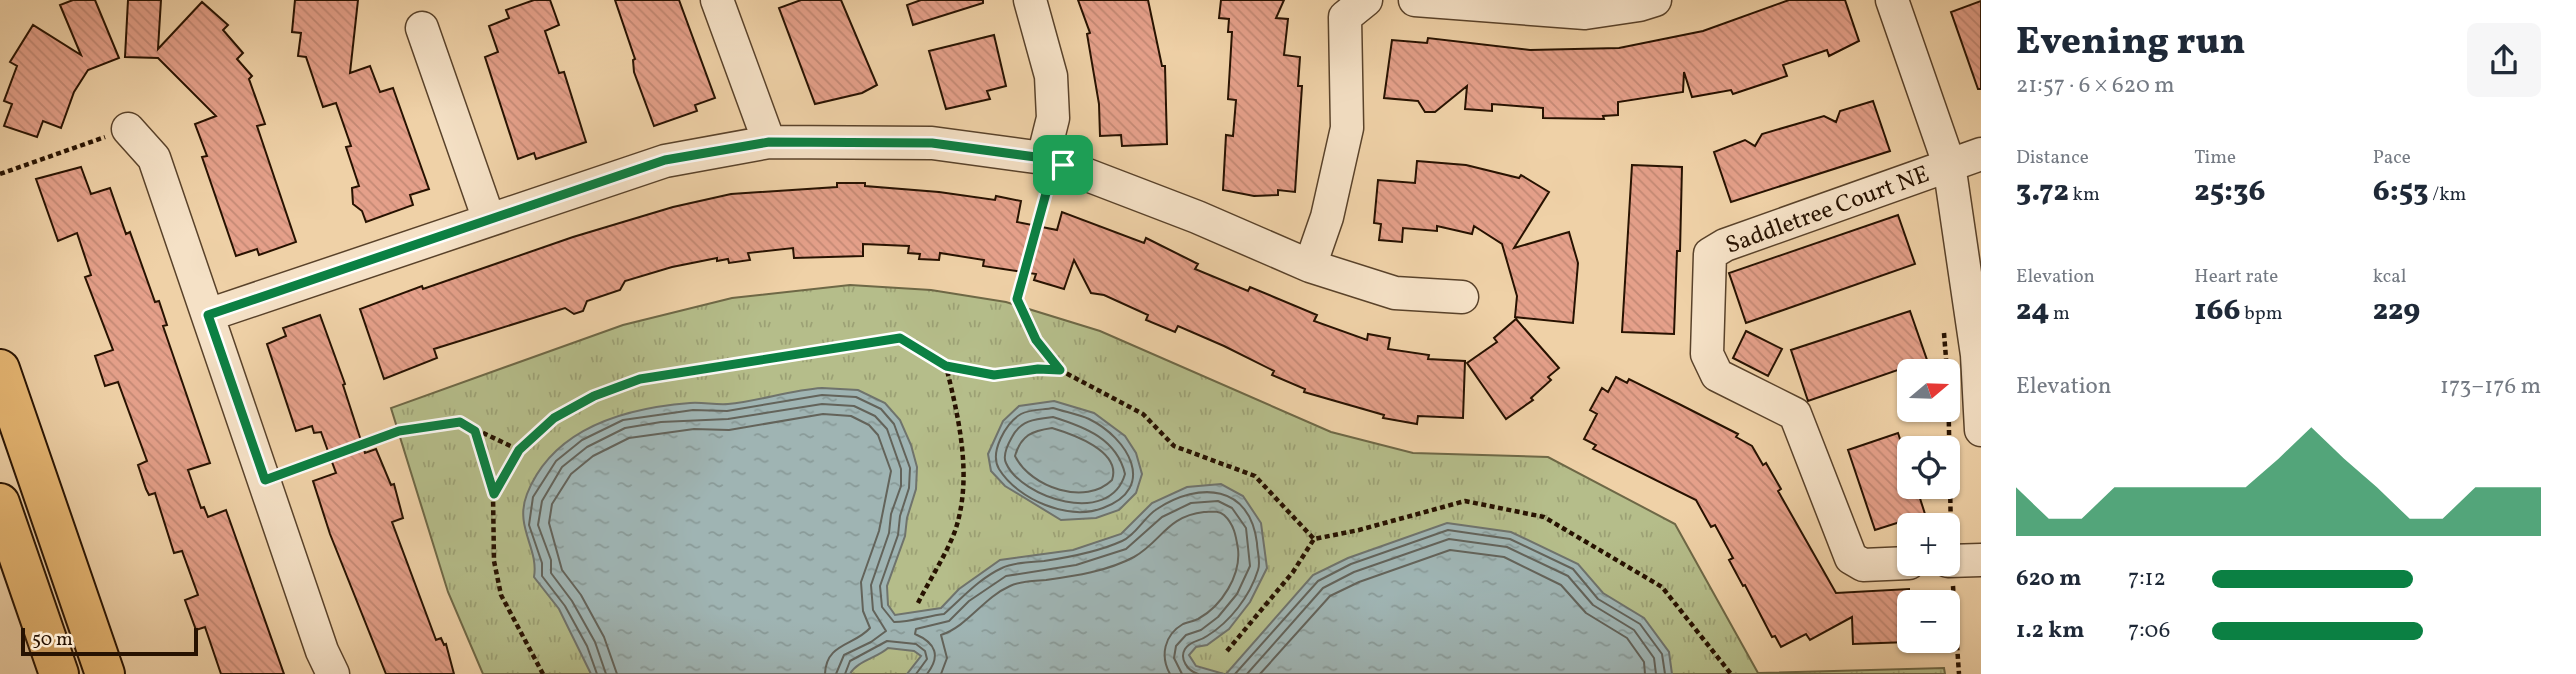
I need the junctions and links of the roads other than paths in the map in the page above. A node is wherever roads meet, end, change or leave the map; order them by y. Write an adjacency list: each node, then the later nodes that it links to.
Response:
1 (718, 0): 10 (street)
2 (1030, 0): 12 (street)
3 (1366, 0): 15 (street)
4 (1416, 0): 7 (street)
5 (1655, 0): 7 (street)
6 (1892, 0): 13 (street)
7 (1507, 2)
8 (422, 27): 14 (street)
9 (128, 129): 17 (street)
10 (769, 142): 12 (street); 14 (street)
11 (1981, 154): 13 (street)
12 (1053, 162): 15 (street)
13 (1949, 164): 19 (street); 21 (street, Saddletree Court NE)
14 (489, 220): 17 (street)
15 (1310, 267): 16 (street)
16 (1462, 297)
17 (208, 315): 24 (street)
18 (0, 369): 23 (main road)
19 (1981, 430)
20 (0, 503): 22 (main road)
21 (1897, 564)
22 (59, 674)
23 (105, 674)
24 (333, 674)

